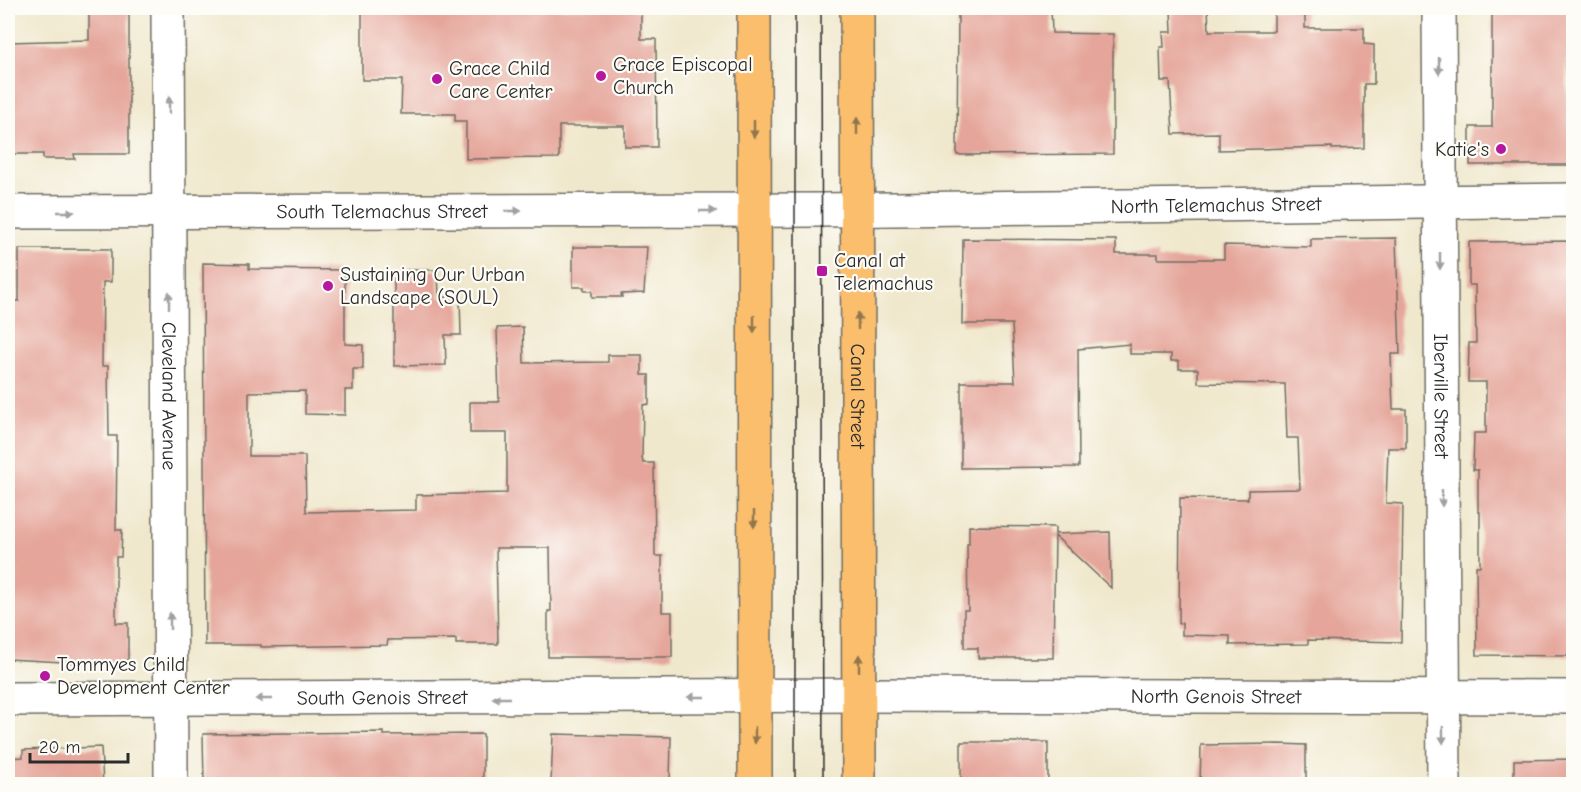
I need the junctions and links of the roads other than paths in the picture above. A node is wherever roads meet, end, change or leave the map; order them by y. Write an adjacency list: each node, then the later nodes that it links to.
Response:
1 (168, 8): 10 (street, Cleveland Avenue, one-way to 1)
2 (754, 8): 8 (main road, one-way to 8)
3 (857, 8): 7 (main road, Canal Street, one-way to 3)
4 (1439, 8): 5 (street, Iberville Street, one-way to 5)
5 (1440, 200): 6 (street, North Telemachus Street); 7 (street, North Telemachus Street); 16 (street, Iberville Street, one-way to 16)
6 (1574, 200)
7 (857, 210): 8 (street, North Telemachus Street); 11 (main road, Canal Street, one-way to 7)
8 (754, 211): 10 (street, South Telemachus Street, one-way to 8); 12 (main road, one-way to 12)
9 (8, 212): 10 (street, South Telemachus Street, one-way to 10)
10 (169, 212): 15 (street, Cleveland Avenue, one-way to 10)
11 (859, 695): 12 (street, North Genois Street); 16 (street, North Genois Street); 19 (main road, Canal Street)
12 (755, 697): 15 (street, South Genois Street, one-way to 15); 18 (main road, one-way to 18)
13 (1574, 698): 16 (street, North Genois Street)
14 (8, 699): 15 (street, South Genois Street)
15 (170, 699): 17 (street, Cleveland Avenue)
16 (1443, 699): 20 (street, Iberville Street, one-way to 20)
17 (171, 784)
18 (755, 784)
19 (859, 784)
20 (1444, 784)

